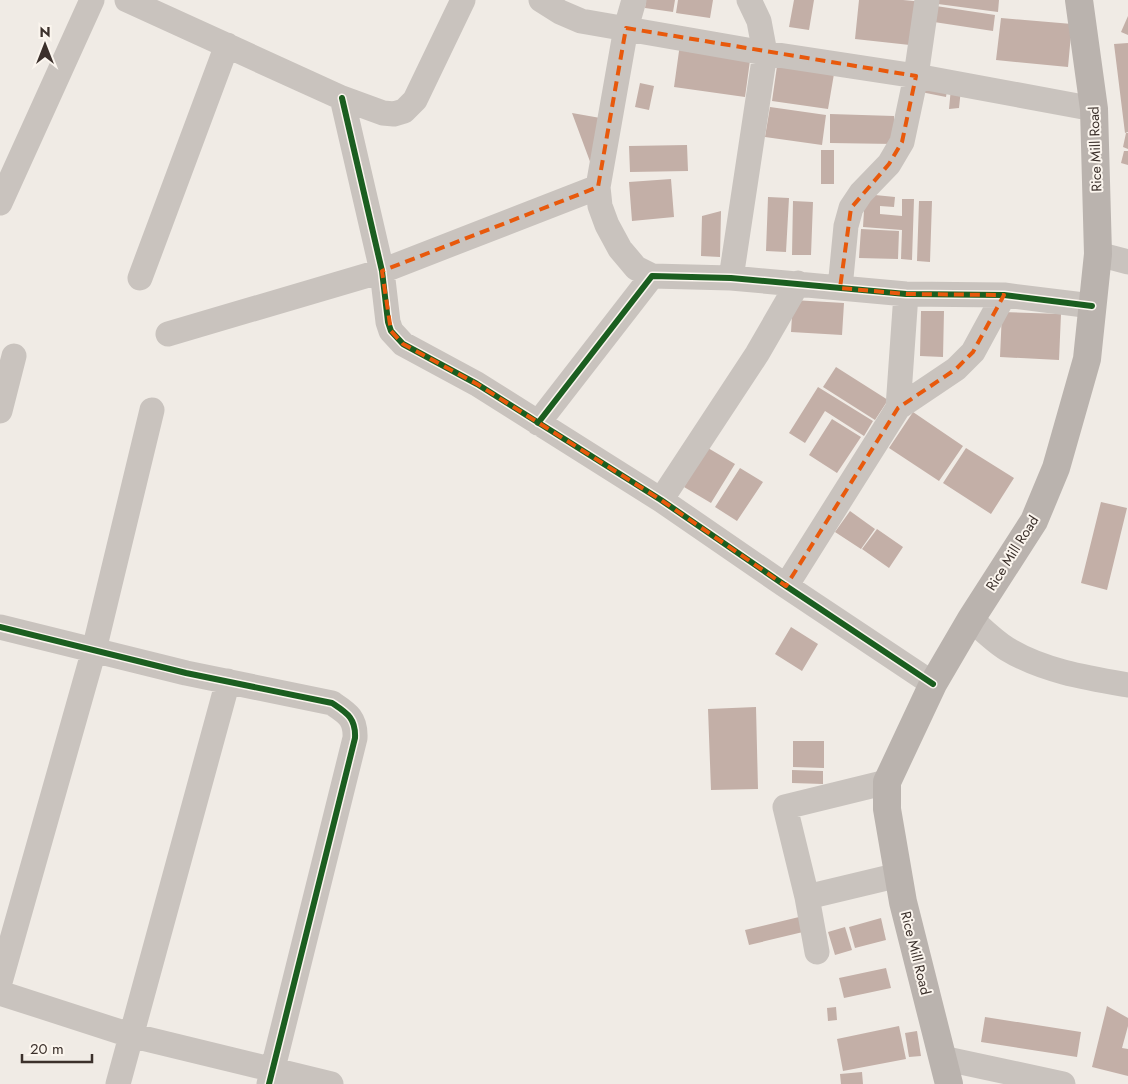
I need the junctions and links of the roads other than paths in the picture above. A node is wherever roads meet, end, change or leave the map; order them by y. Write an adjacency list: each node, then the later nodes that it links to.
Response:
1 (92, 0): 16 (street)
2 (128, 0): 10 (street)
3 (463, 0): 13 (street)
4 (541, 0): 9 (street)
5 (634, 0): 9 (street)
6 (749, 0): 11 (street)
7 (927, 0): 12 (street)
8 (1079, 0): 14 (main road, Rice Mill Road)
9 (626, 28): 11 (street); 15 (street)
10 (226, 45): 13 (street); 21 (street)
11 (765, 53): 12 (street); 22 (street)
12 (916, 76): 14 (street); 24 (street)
13 (342, 98): 19 (street)
14 (1094, 109): 17 (main road, Rice Mill Road)
15 (598, 186): 19 (street); 20 (street)
16 (0, 203)
17 (1098, 254): 18 (street); 27 (main road, Rice Mill Road)
18 (1128, 262)
19 (382, 271): 28 (street); 33 (street)
20 (652, 276): 22 (street); 33 (street)
21 (140, 278)
22 (731, 278): 23 (street)
23 (798, 284): 24 (street); 34 (street)
24 (840, 288): 25 (street)
25 (906, 294): 26 (street); 30 (street)
26 (1004, 296): 27 (street); 30 (street)
27 (1092, 306): 36 (main road, Rice Mill Road)
28 (168, 334)
29 (14, 356): 32 (street)
30 (898, 408): 35 (street)
31 (152, 410): 38 (street)
32 (0, 411)
33 (538, 423): 34 (street)
34 (661, 500): 35 (street)
35 (786, 586): 40 (street)
36 (971, 620): 40 (main road, Rice Mill Road); 41 (street)
37 (0, 627): 38 (street)
38 (94, 650): 39 (street); 46 (street)
39 (228, 682): 48 (street); 50 (street)
40 (933, 684): 42 (main road, Rice Mill Road)
41 (1128, 685)
42 (887, 782): 43 (main road, Rice Mill Road); 44 (street)
43 (898, 875): 44 (street); 49 (main road, Rice Mill Road)
44 (807, 897): 45 (street)
45 (817, 952)
46 (0, 982)
47 (0, 993): 48 (street)
48 (130, 1035): 50 (street); 51 (street)
49 (942, 1058): 53 (main road, Rice Mill Road); 54 (street)
50 (270, 1076): 52 (street)
51 (118, 1084)
52 (331, 1084)
53 (949, 1084)
54 (1063, 1084)

